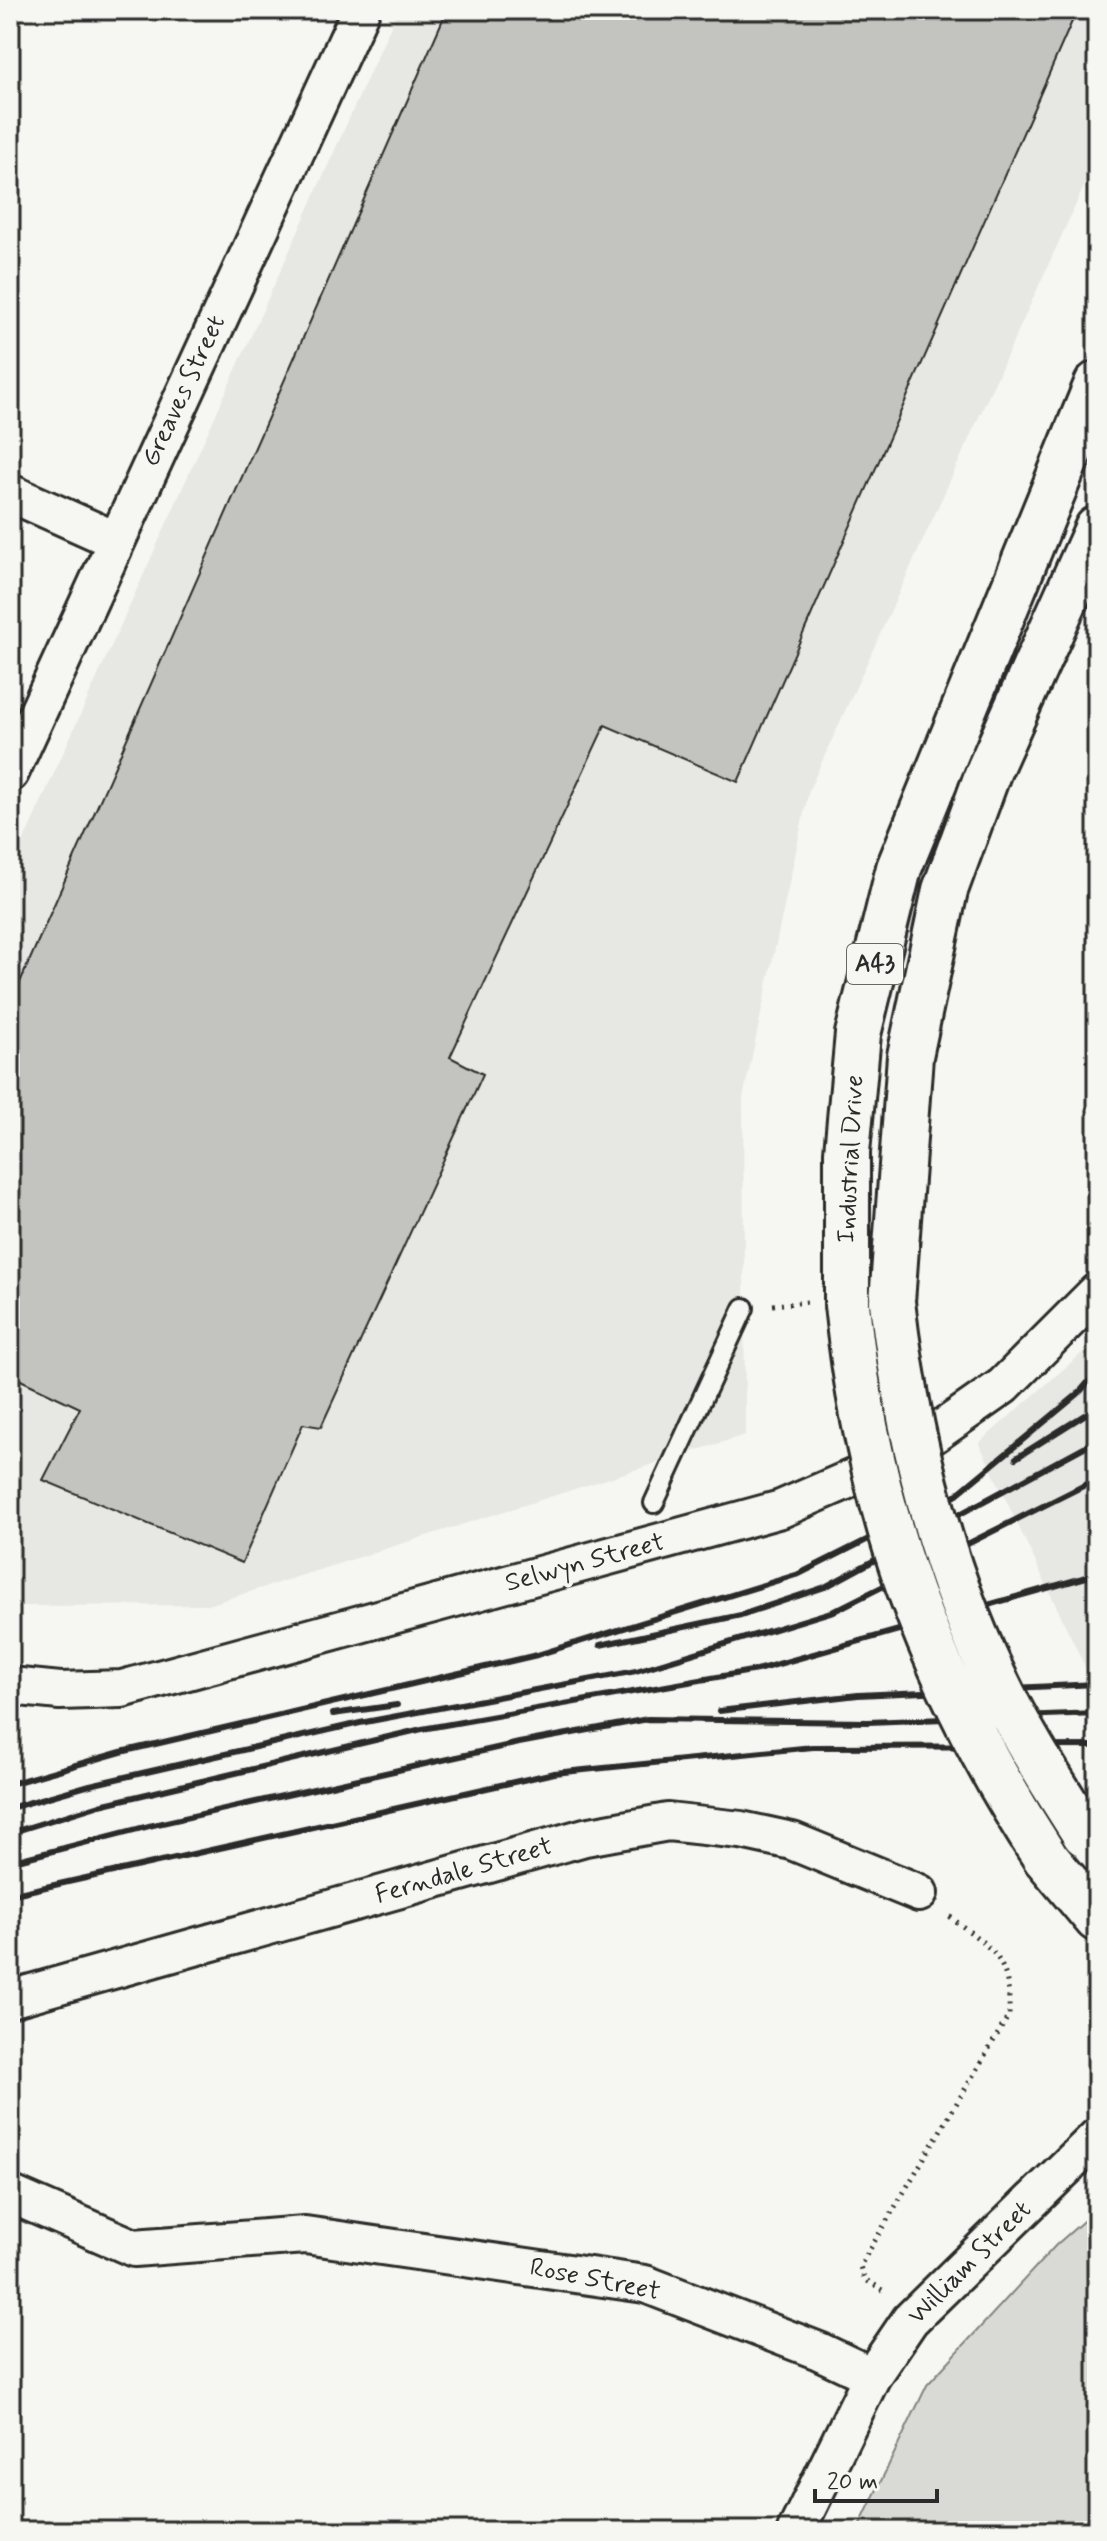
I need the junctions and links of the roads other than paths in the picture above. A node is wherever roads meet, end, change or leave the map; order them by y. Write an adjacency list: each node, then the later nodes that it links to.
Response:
1 (361, 10): 5 (street, Greaves Street)
2 (1097, 384): 15 (highway, Industrial Drive / A43, bridge)
3 (10, 493): 5 (street)
4 (1097, 529): 7 (highway, Industrial Drive / A43)
5 (115, 540): 8 (street, Greaves Street)
6 (1088, 598): 7 (lane)
7 (1043, 647): 13 (highway, Industrial Drive / A43, bridge)
8 (10, 773)
9 (1097, 1292): 12 (street, Selwyn Street)
10 (744, 1308): 11 (lane)
11 (654, 1503)
12 (10, 1686)
13 (1091, 1842)
14 (919, 1893): 16 (street, Ferndale Street)
15 (1097, 1919)
16 (10, 1999)
17 (1097, 2137): 19 (street, William Street)
18 (10, 2194): 19 (street, Rose Street)
19 (872, 2376): 20 (street, William Street)
20 (796, 2531)

